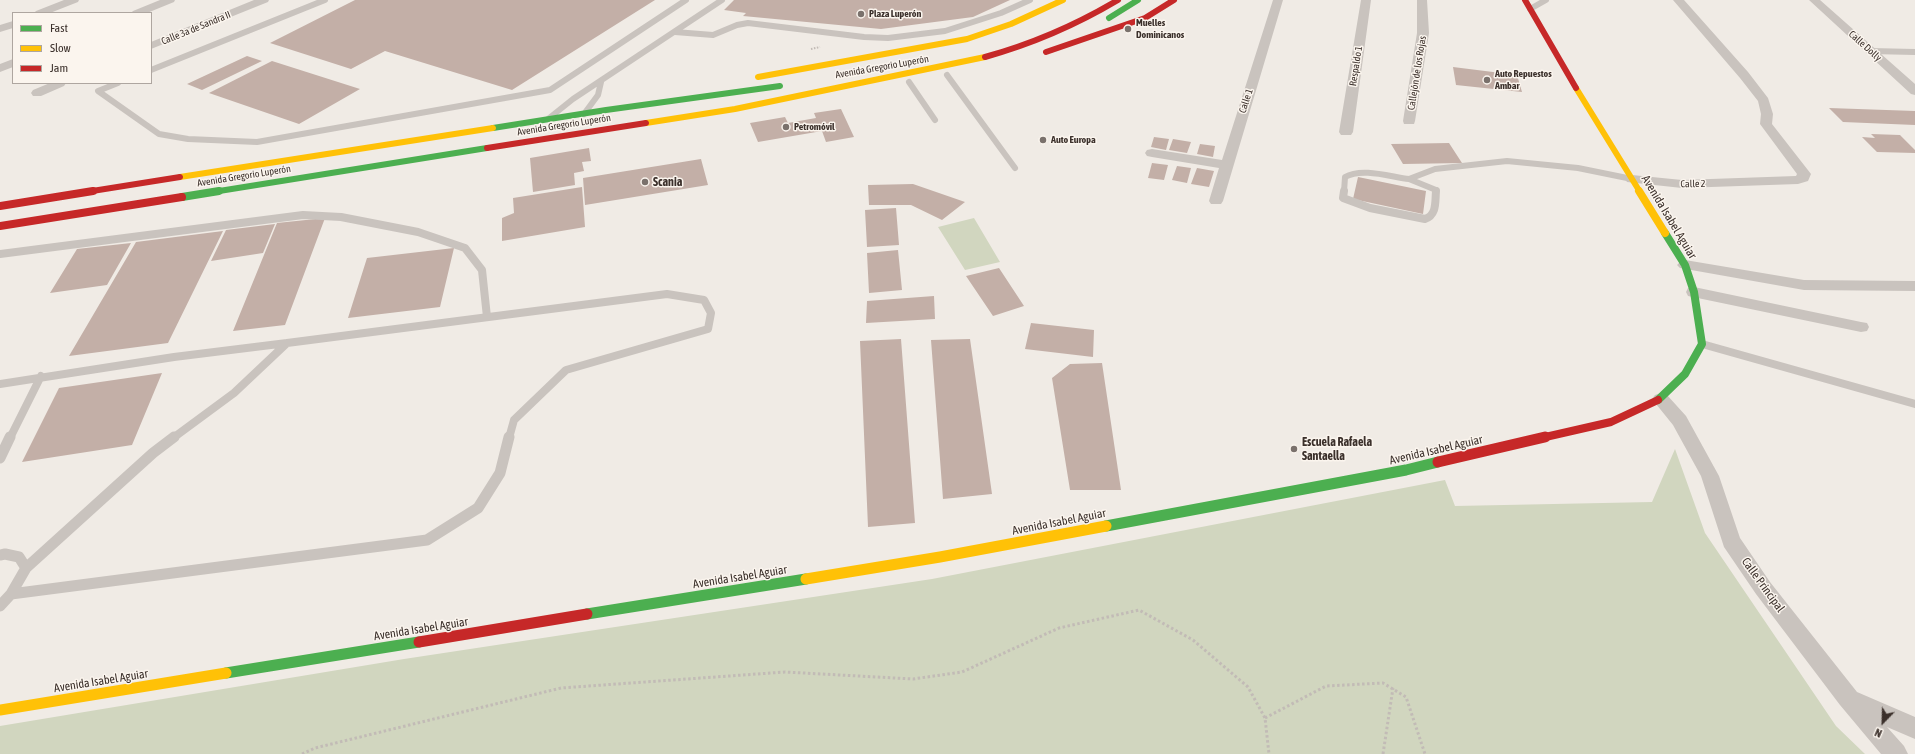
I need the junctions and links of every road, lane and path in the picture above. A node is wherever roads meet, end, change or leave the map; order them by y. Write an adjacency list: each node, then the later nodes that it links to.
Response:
1 (74, 0): 21 (street)
2 (170, 0): 22 (street)
3 (264, 0): 26 (street, Calle 3a de Sandra II)
4 (325, 0): 33 (lane)
5 (686, 0): 42 (lane)
6 (722, 0): 25 (lane)
7 (1030, 0): 25 (lane)
8 (1063, 0): 38 (main road)
9 (1099, 0): 35 (main road, Avenida Gregorio Luperón)
10 (1118, 0): 47 (main road, Avenida Gregorio Luperón)
11 (1138, 0): 27 (main road)
12 (1174, 0): 27 (main road)
13 (1278, 0): 55 (street, Calle 1)
14 (1366, 0): 53 (street, Respaldo 1)
15 (1422, 0): 52 (street, Callejón de los Rojas)
16 (1525, 0): 20 (main road, Avenida Isabel Aguiar)
17 (1544, 0): 20 (lane)
18 (1678, 0): 57 (street, Calle 2)
19 (1814, 0): 28 (street, Calle Dolly)
20 (1530, 9): 57 (main road, Avenida Isabel Aguiar)
21 (43, 12)
22 (140, 12)
23 (12, 24): 24 (street)
24 (0, 28)
25 (675, 32): 39 (lane)
26 (152, 46)
27 (1052, 50): 30 (main road)
28 (1870, 51): 29 (lane); 36 (street, Calle Dolly)
29 (1915, 52)
30 (1037, 55)
31 (12, 63): 32 (street)
32 (0, 68)
33 (152, 70)
34 (944, 76): 40 (main road); 56 (lane)
35 (842, 77)
36 (1899, 77): 37 (street); 45 (street, Calle Dolly)
37 (1915, 77)
38 (749, 79)
39 (601, 82): 49 (lane); 50 (lane)
40 (910, 82): 47 (main road); 51 (lane)
41 (58, 84): 46 (street)
42 (116, 84)
43 (788, 84): 48 (main road, Avenida Gregorio Luperón)
44 (711, 86): 48 (main road)
45 (1915, 91)
46 (37, 93)
47 (734, 109): 61 (main road, Avenida Gregorio Luperón)
48 (606, 110): 49 (main road, Avenida Gregorio Luperón)
49 (584, 114): 50 (main road, Avenida Gregorio Luperón)
50 (548, 119): 60 (main road, Avenida Gregorio Luperón)
51 (935, 120)
52 (1409, 121)
53 (1346, 132)
54 (1152, 152): 55 (street)
55 (1226, 165): 59 (street, Calle 1)
56 (1015, 168)
57 (1632, 178): 58 (lane, Calle 2); 63 (main road, Avenida Isabel Aguiar)
58 (1409, 179): 58 (lane, Calle 2)
59 (1216, 201)
60 (0, 206)
61 (0, 226)
62 (0, 254): 66 (lane)
63 (1685, 265): 64 (street); 65 (main road, Avenida Isabel Aguiar)
64 (1915, 286)
65 (1694, 292): 67 (street); 69 (main road, Avenida Isabel Aguiar)
66 (487, 317): 68 (lane); 77 (lane)
67 (1861, 327)
68 (287, 343): 70 (lane); 76 (lane)
69 (1702, 344): 72 (main road, Avenida Isabel Aguiar); 73 (lane)
70 (41, 376): 71 (lane); 74 (lane)
71 (0, 384)
72 (1661, 399): 80 (street, Calle Principal); 81 (main road, Avenida Isabel Aguiar)
73 (1915, 404)
74 (0, 458)
75 (0, 555): 76 (lane)
76 (26, 568): 77 (lane)
77 (11, 594): 78 (lane)
78 (0, 606)
79 (1393, 688): 82 (path); 86 (path); 87 (path)
80 (1848, 698): 83 (street); 88 (street, Calle Principal)
81 (0, 710)
82 (1265, 718): 84 (path); 85 (path)
83 (1915, 728)
84 (302, 754)
85 (1269, 754)
86 (1383, 754)
87 (1425, 754)
88 (1896, 754)

